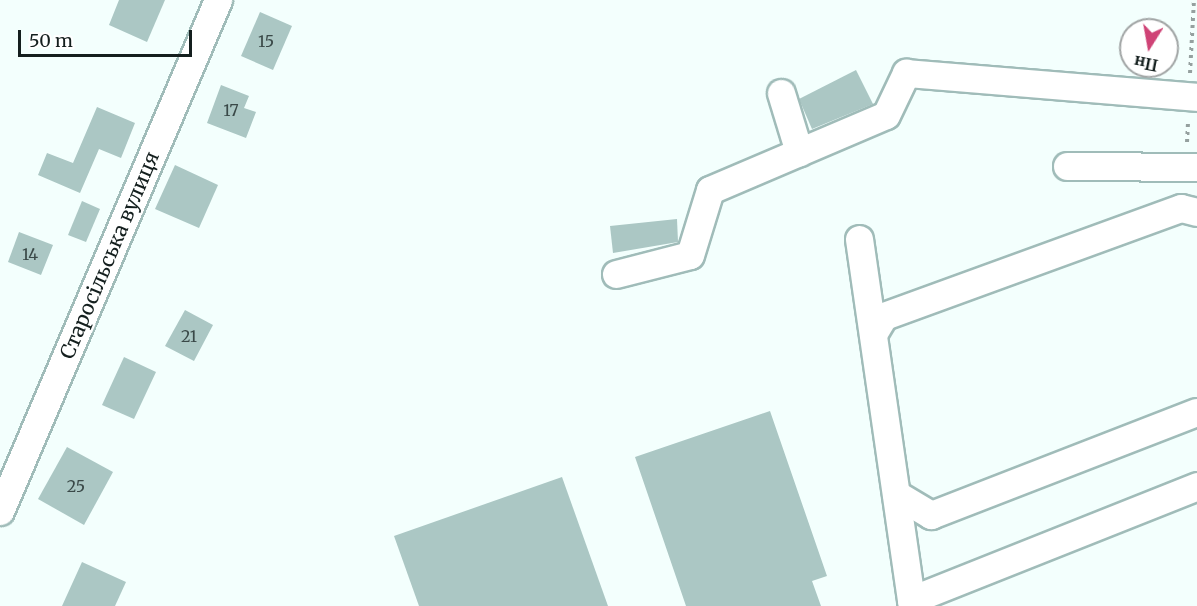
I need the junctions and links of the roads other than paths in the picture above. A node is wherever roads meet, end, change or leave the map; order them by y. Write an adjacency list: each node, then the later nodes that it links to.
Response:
1 (218, 0): 14 (street, Старосільська вулиця)
2 (781, 93): 4 (street)
3 (1197, 97): 4 (street)
4 (799, 152): 9 (street)
5 (1067, 166): 6 (street)
6 (1197, 167)
7 (1197, 212): 10 (street)
8 (859, 239): 10 (street)
9 (616, 274)
10 (873, 334): 13 (street)
11 (1197, 412): 13 (street)
12 (1197, 486): 15 (street)
13 (896, 494): 15 (street)
14 (0, 511)
15 (911, 603)

